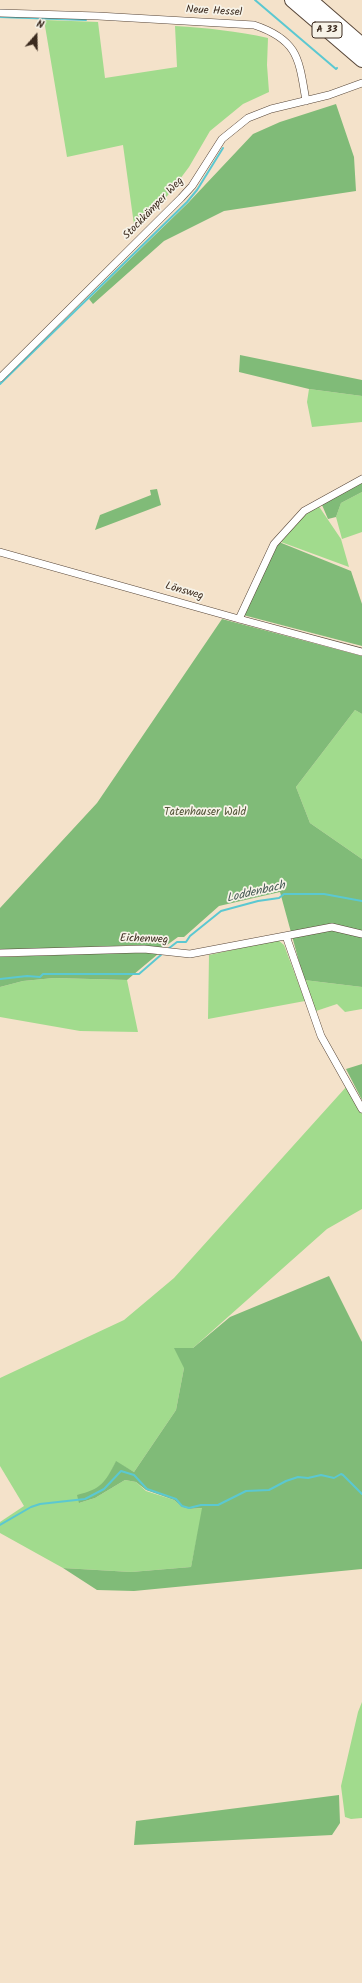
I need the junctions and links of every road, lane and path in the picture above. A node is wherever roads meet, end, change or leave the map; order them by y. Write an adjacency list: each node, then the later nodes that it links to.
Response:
1 (292, 0): 5 (highway, A 33)
2 (310, 0): 4 (highway, A 33)
3 (0, 12): 7 (street, Neue Hessel)
4 (362, 45)
5 (362, 60)
6 (362, 83): 7 (street, Stockkämper Weg)
7 (306, 101): 8 (street, Stockkämper Weg)
8 (0, 378)
9 (362, 479): 11 (street)
10 (0, 552): 11 (street, Lönsweg)
11 (239, 619): 12 (street, Lönsweg)
12 (362, 652)
13 (362, 934): 14 (street, Eichenweg)
14 (286, 936): 15 (street, Eichenweg); 16 (street)
15 (0, 954)
16 (362, 1109)

